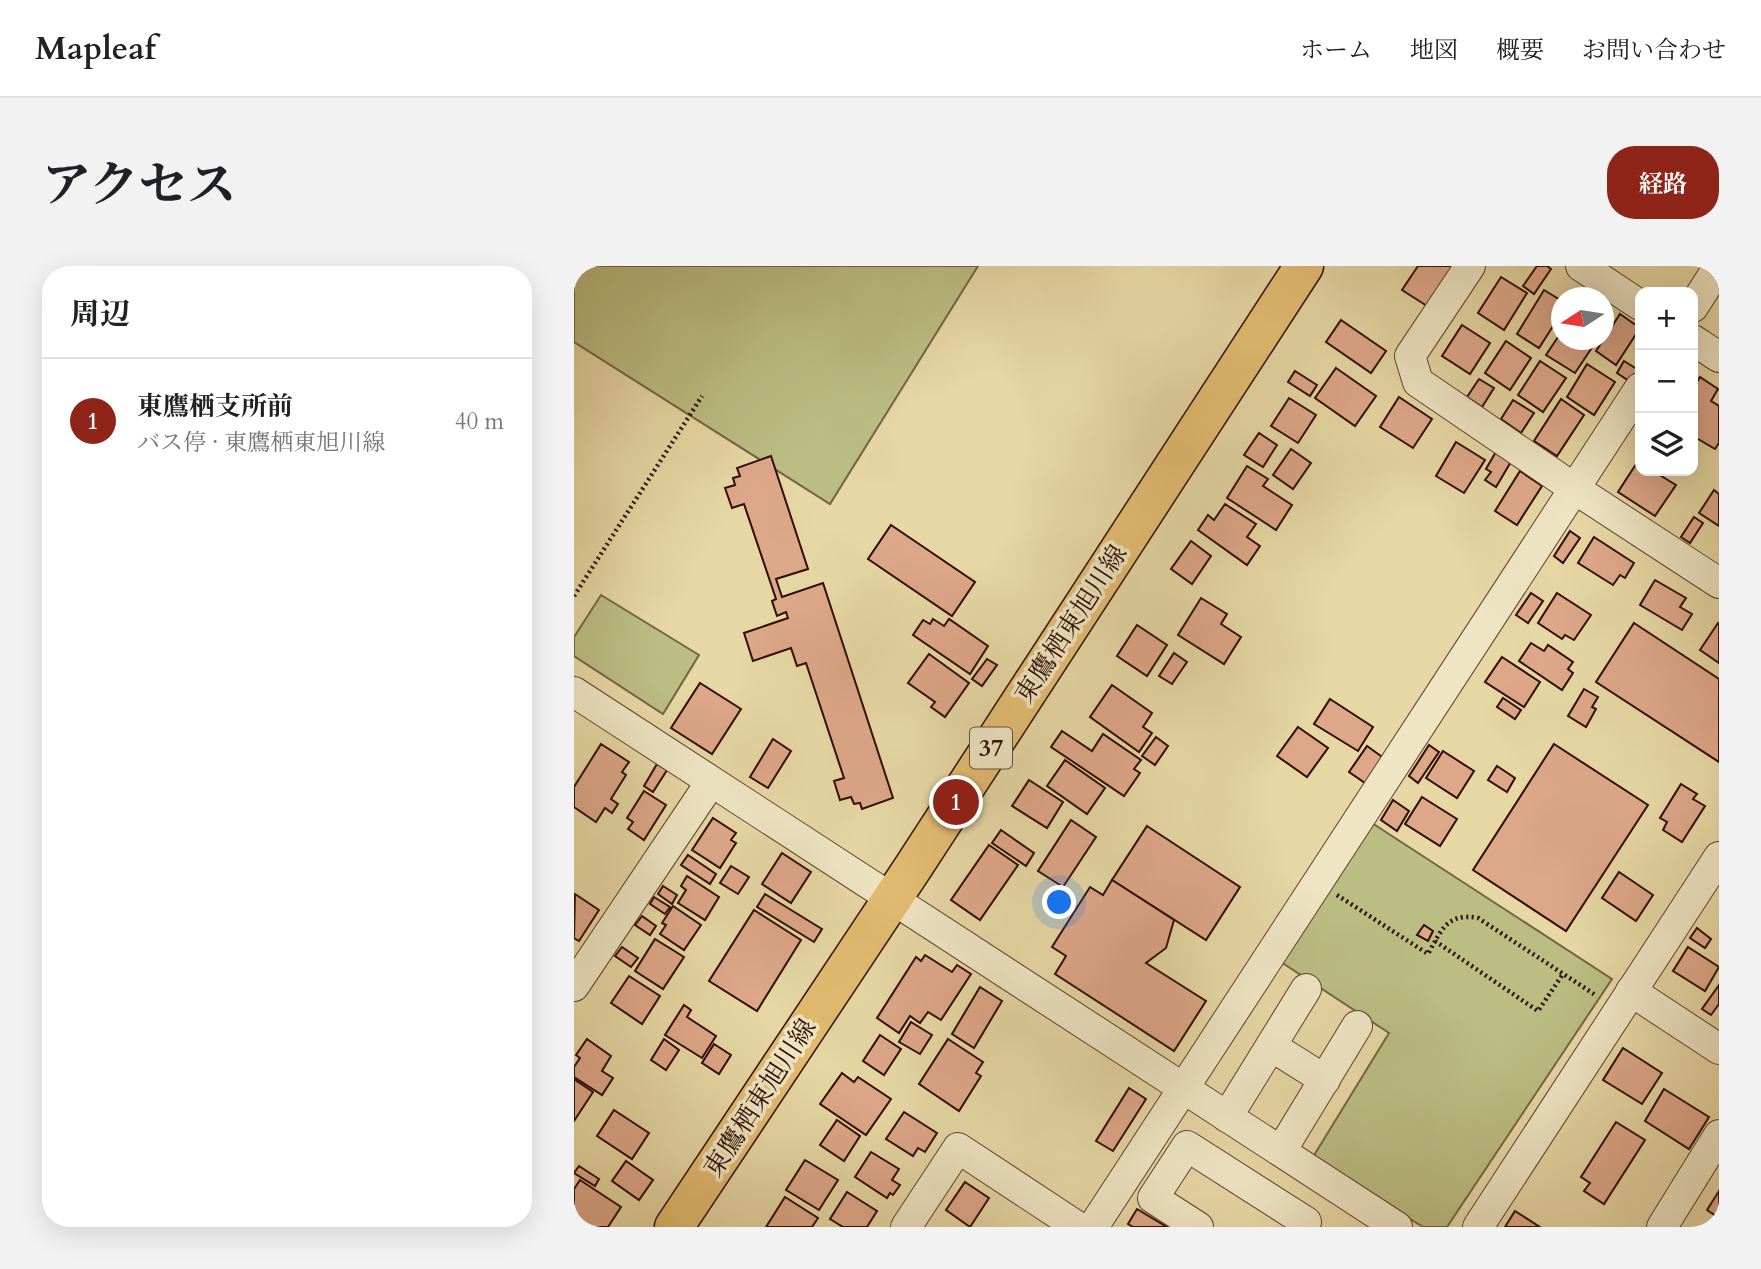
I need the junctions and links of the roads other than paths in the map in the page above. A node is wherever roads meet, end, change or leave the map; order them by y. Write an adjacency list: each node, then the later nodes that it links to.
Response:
1 (1304, 266): 15 (main road, 東鷹栖東旭川線 / 37)
2 (1470, 266): 10 (street)
3 (1581, 266): 6 (street)
4 (1719, 266): 5 (street)
5 (1698, 299)
6 (1635, 302)
7 (1698, 343): 8 (street)
8 (1719, 357)
9 (1635, 396): 10 (street)
10 (1575, 489): 11 (street); 18 (street)
11 (1719, 583)
12 (574, 692): 13 (street)
13 (711, 782): 15 (street); 16 (street)
14 (1719, 857): 19 (street)
15 (891, 899): 24 (street); 32 (main road, 東鷹栖東旭川線 / 37)
16 (574, 986)
17 (1306, 989): 21 (street)
18 (1243, 998): 21 (street); 24 (street)
19 (1625, 1000): 22 (street); 38 (street)
20 (1357, 1026): 23 (street)
21 (1278, 1035): 23 (street); 25 (street)
22 (1719, 1049)
23 (1325, 1080): 27 (street)
24 (1185, 1089): 25 (street); 28 (street)
25 (1227, 1116): 27 (street)
26 (1719, 1135): 39 (street)
27 (1281, 1152): 30 (street)
28 (1136, 1162): 29 (street); 35 (street)
29 (1165, 1180): 31 (street); 36 (street)
30 (1330, 1184): 31 (street); 37 (street)
31 (1304, 1225)
32 (674, 1227)
33 (906, 1227): 34 (street)
34 (1078, 1227)
35 (1093, 1227)
36 (1198, 1227)
37 (1397, 1227)
38 (1478, 1227)
39 (1661, 1227)

